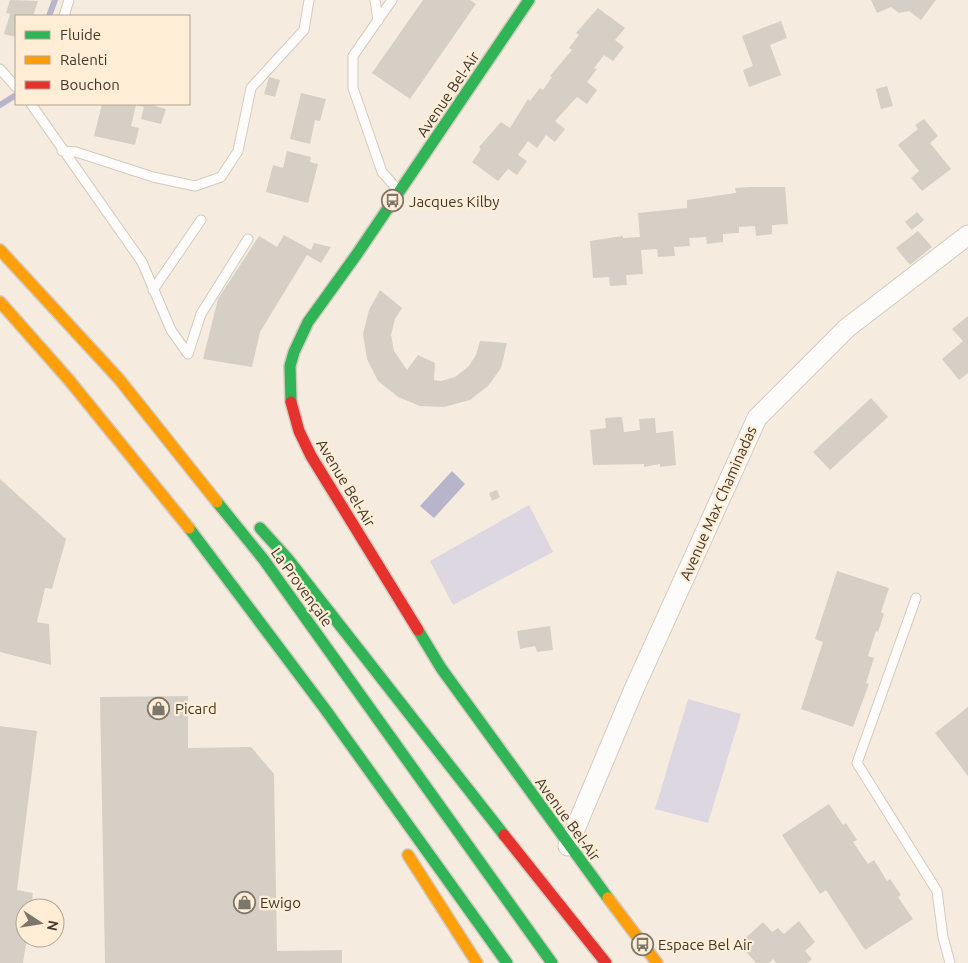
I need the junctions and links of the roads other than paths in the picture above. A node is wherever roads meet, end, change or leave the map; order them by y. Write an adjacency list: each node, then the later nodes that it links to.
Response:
1 (69, 0): 6 (lane)
2 (309, 0): 11 (lane)
3 (375, 0): 7 (lane)
4 (392, 0): 7 (lane)
5 (529, 0): 12 (main road, Avenue Bel-Air)
6 (64, 15)
7 (378, 21): 12 (lane)
8 (0, 69): 9 (lane)
9 (15, 86)
10 (32, 105): 11 (lane)
11 (62, 151): 17 (lane)
12 (400, 192): 26 (main road, Avenue Bel-Air)
13 (202, 220): 17 (lane)
14 (968, 236): 26 (street, Avenue Max Chaminadas)
15 (248, 239): 17 (lane)
16 (0, 250): 19 (main road, La Provençale)
17 (153, 290)
18 (0, 302): 23 (main road)
19 (192, 470): 20 (main road); 29 (main road, La Provençale)
20 (237, 507)
21 (252, 520): 30 (main road)
22 (916, 598): 32 (lane)
23 (266, 629): 24 (main road); 28 (main road)
24 (361, 780)
25 (403, 846): 27 (main road)
26 (568, 846): 31 (main road, Avenue Bel-Air)
27 (477, 963)
28 (506, 963)
29 (552, 963)
30 (606, 963)
31 (657, 963)
32 (950, 963)

